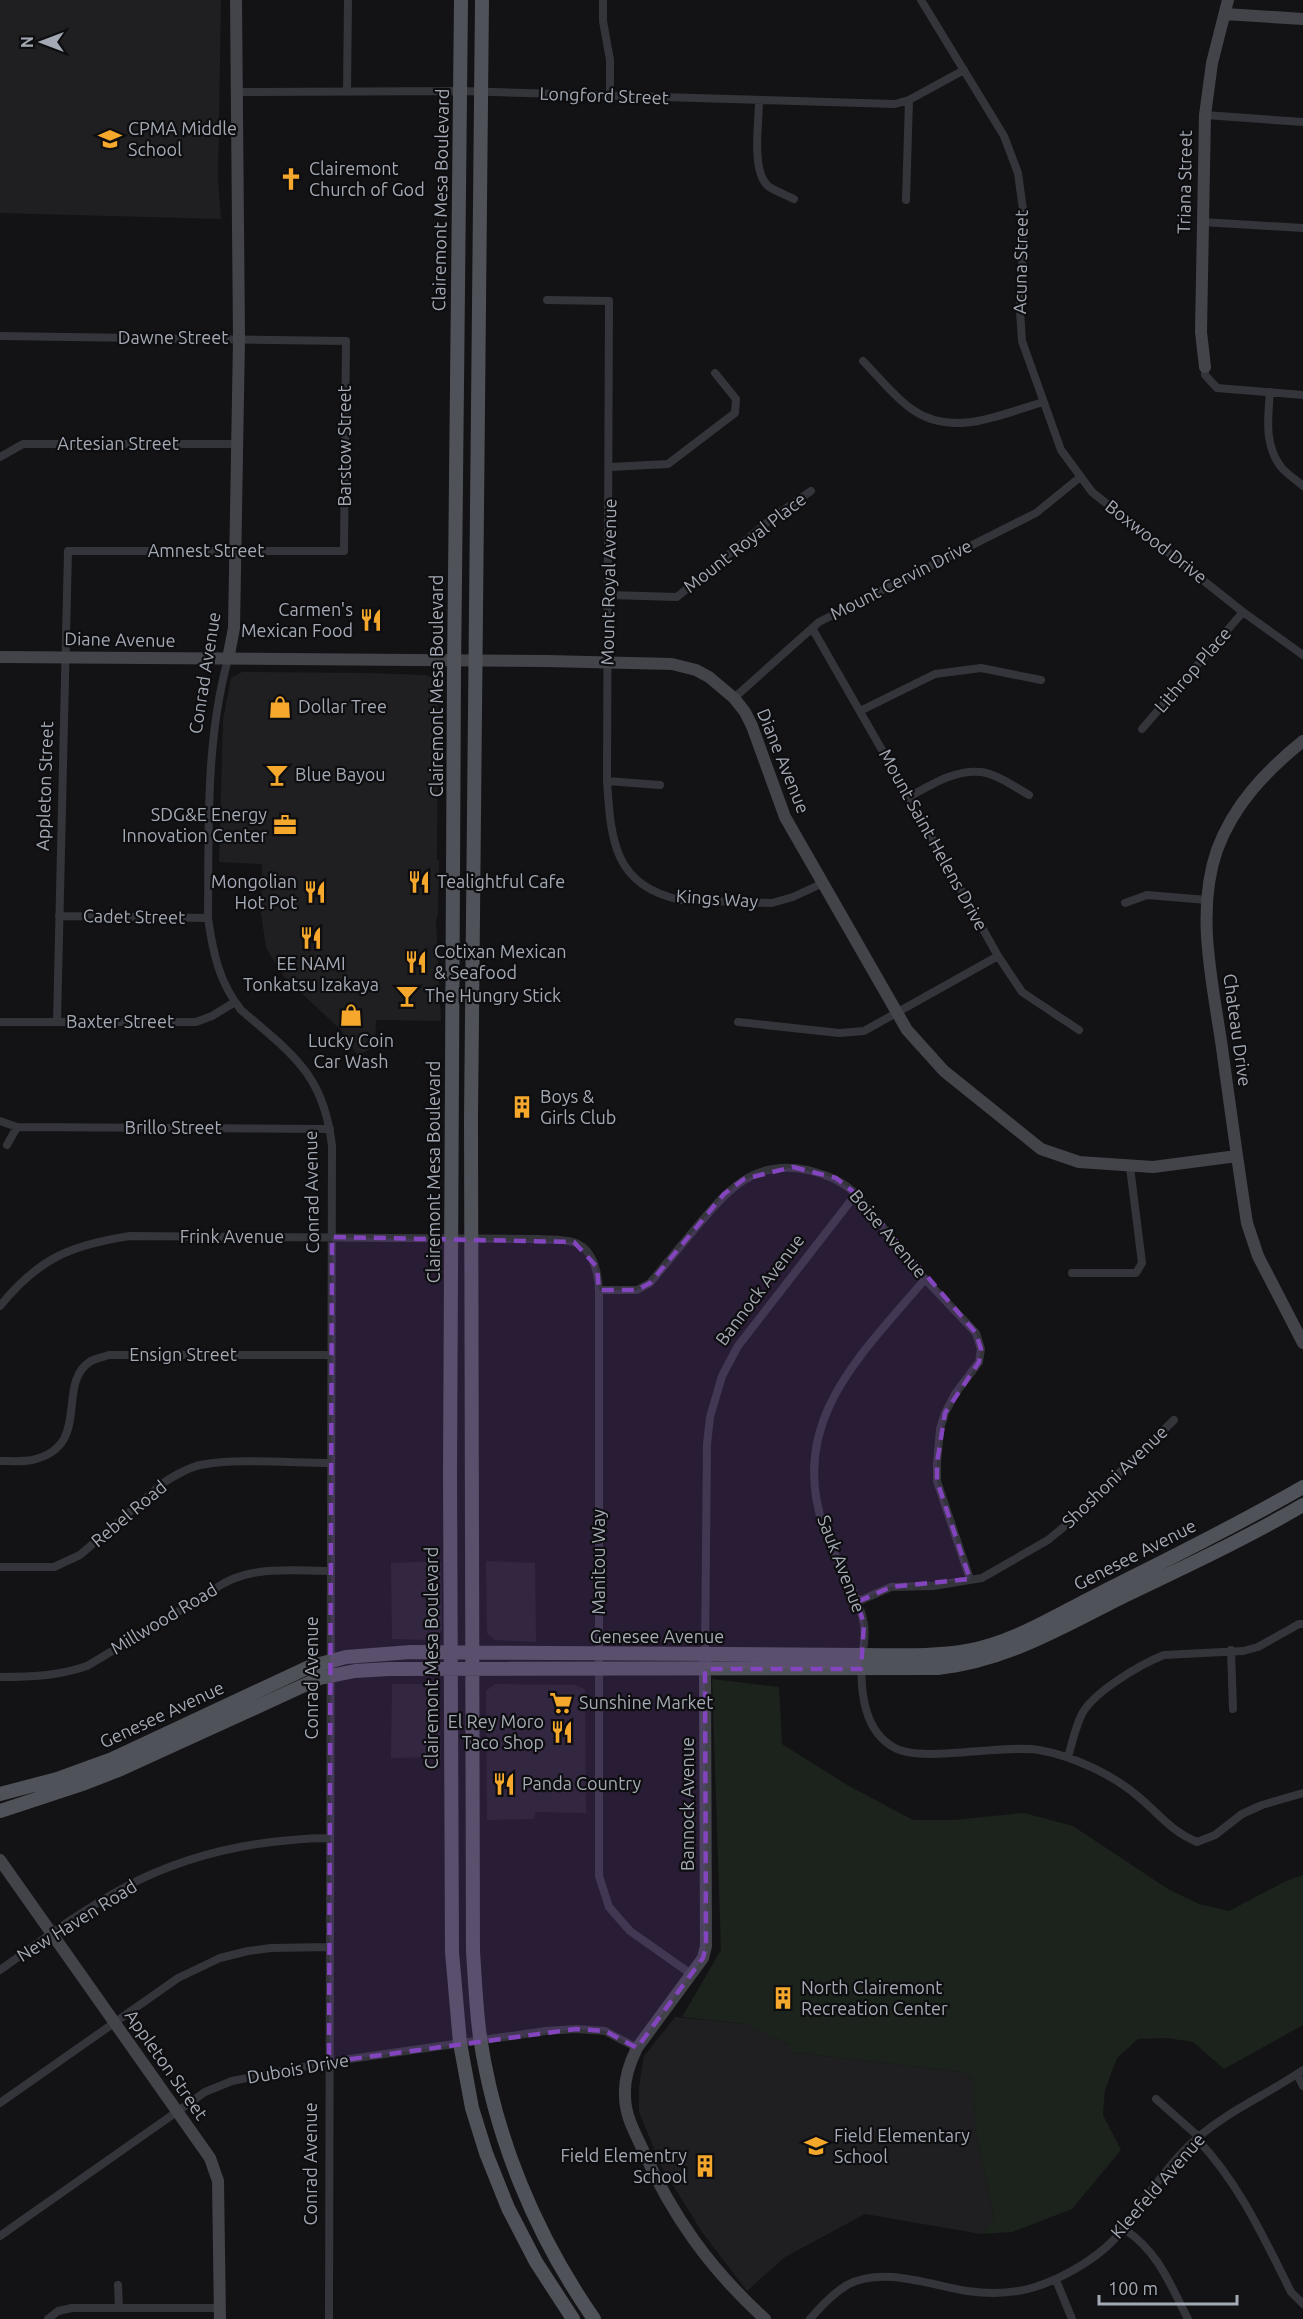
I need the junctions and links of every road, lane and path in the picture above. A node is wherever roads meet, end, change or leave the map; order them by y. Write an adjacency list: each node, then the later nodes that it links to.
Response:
1 (236, 0): 12 (street, Conrad Avenue)
2 (348, 0): 13 (street)
3 (461, 0): 11 (main road, Clairemont Mesa Boulevard)
4 (482, 0): 14 (main road, Clairemont Mesa Boulevard)
5 (603, 0): 15 (street)
6 (921, 0): 10 (street, Acuna Street)
7 (1228, 0): 8 (street, Triana Street)
8 (1225, 14): 9 (street); 18 (street, Triana Street)
9 (1303, 19)
10 (964, 70): 16 (street, Longford Street); 33 (street, Acuna Street)
11 (461, 91): 13 (street, Longford Street); 14 (street, Longford Street); 50 (main road, Clairemont Mesa Boulevard)
12 (235, 92): 13 (street, Longford Street); 26 (street, Conrad Avenue)
13 (347, 92)
14 (481, 92): 15 (street, Longford Street); 51 (main road, Clairemont Mesa Boulevard)
15 (610, 97): 17 (street, Longford Street)
16 (909, 100): 17 (street, Longford Street); 21 (street)
17 (759, 101): 20 (street)
18 (1205, 115): 19 (street); 22 (street, Triana Street)
19 (1303, 122)
20 (794, 200)
21 (906, 200)
22 (1202, 222): 23 (street); 29 (street, Triana Street)
23 (1303, 228)
24 (547, 300): 36 (street, Mount Royal Avenue)
25 (0, 336): 26 (street, Dawne Street)
26 (239, 339): 27 (street, Dawne Street); 34 (street, Conrad Avenue)
27 (346, 342): 42 (street, Barstow Street)
28 (863, 361): 33 (street)
29 (1205, 367): 31 (street)
30 (716, 373): 36 (street)
31 (1270, 392): 32 (street); 38 (street)
32 (1303, 395)
33 (1043, 402): 37 (street, Boxwood Drive)
34 (237, 444): 35 (street, Artesian Street); 40 (street, Conrad Avenue)
35 (1, 456)
36 (610, 467): 43 (street, Mount Royal Avenue)
37 (1079, 478): 44 (street, Boxwood Drive); 45 (street, Mount Cervin Drive)
38 (1303, 486)
39 (811, 490): 43 (street, Mount Royal Place)
40 (235, 550): 41 (street, Amnest Street); 42 (street, Amnest Street); 49 (street, Conrad Avenue)
41 (68, 551): 48 (street, Appleton Street)
42 (344, 551)
43 (609, 595): 52 (street, Mount Royal Avenue)
44 (1243, 612): 46 (street, Boxwood Drive); 56 (street, Lithrop Place)
45 (812, 628): 54 (street, Mount Cervin Drive); 55 (street, Mount Saint Helens Drive)
46 (1303, 655)
47 (0, 657): 48 (street, Diane Avenue)
48 (65, 657): 49 (street, Diane Avenue); 66 (street, Appleton Street)
49 (228, 659): 50 (street, Diane Avenue); 67 (street, Conrad Avenue)
50 (454, 660): 51 (street, Diane Avenue); 83 (main road, Clairemont Mesa Boulevard)
51 (476, 660): 52 (street, Diane Avenue); 84 (main road, Clairemont Mesa Boulevard)
52 (608, 663): 54 (street, Diane Avenue); 58 (street, Mount Royal Avenue)
53 (1041, 680): 55 (street)
54 (734, 698): 63 (street, Diane Avenue)
55 (860, 711): 61 (street, Mount Saint Helens Drive)
56 (1142, 729)
57 (1303, 741): 64 (street, Chateau Drive)
58 (607, 781): 59 (street); 62 (street, Mount Royal Avenue)
59 (660, 785)
60 (1029, 795): 61 (street)
61 (909, 797): 68 (street, Mount Saint Helens Drive)
62 (621, 860): 63 (street, Kings Way)
63 (823, 883): 70 (street, Diane Avenue)
64 (1207, 900): 65 (street); 79 (street, Chateau Drive)
65 (1125, 903)
66 (59, 916): 67 (street, Cadet Street); 72 (street, Appleton Street)
67 (208, 918): 69 (street, Conrad Avenue)
68 (998, 956): 70 (street); 74 (street, Mount Saint Helens Drive)
69 (235, 1002): 72 (street, Baxter Street); 77 (street, Conrad Avenue)
70 (898, 1012): 73 (street); 80 (street, Diane Avenue)
71 (0, 1022): 72 (street, Baxter Street)
72 (57, 1022)
73 (738, 1022)
74 (1079, 1030)
75 (0, 1121): 76 (street, Brillo Street)
76 (17, 1127): 77 (street, Brillo Street); 78 (street)
77 (330, 1129): 82 (street, Conrad Avenue)
78 (7, 1145)
79 (1237, 1156): 80 (street, Diane Avenue); 89 (street, Chateau Drive)
80 (1130, 1167): 85 (street)
81 (856, 1194): 86 (street, Boise Avenue); 87 (street, Boise Avenue); 106 (street, Bannock Avenue)
82 (332, 1237): 83 (street, Frink Avenue); 88 (street, Frink Avenue); 90 (street, Conrad Avenue)
83 (452, 1237): 84 (street, Frink Avenue); 102 (main road, Clairemont Mesa Boulevard)
84 (472, 1238): 87 (street, Frink Avenue); 103 (main road, Clairemont Mesa Boulevard)
85 (1072, 1273)
86 (925, 1279): 98 (street, Boise Avenue); 99 (street, Sauk Avenue)
87 (599, 1290): 104 (street, Manitou Way)
88 (0, 1306)
89 (1303, 1343)
90 (331, 1355): 92 (street, Ensign Street); 93 (street, Conrad Avenue)
91 (1174, 1420): 98 (street, Shoshoni Avenue)
92 (0, 1461)
93 (331, 1463): 96 (street, Rebel Road); 97 (street, Conrad Avenue)
94 (1303, 1487): 107 (main road, Genesee Avenue)
95 (1303, 1505): 107 (main road, Genesee Avenue)
96 (0, 1567)
97 (330, 1570): 105 (street, Conrad Avenue); 112 (street, Millwood Road)
98 (970, 1580): 99 (street, Shoshoni Avenue)
99 (857, 1602): 107 (street, Sauk Avenue)
100 (1303, 1624): 101 (street)
101 (1231, 1650): 113 (street); 114 (street)
102 (452, 1652): 103 (main road, Genesee Avenue); 105 (main road, Genesee Avenue); 108 (main road, Clairemont Mesa Boulevard)
103 (472, 1653): 104 (main road, Genesee Avenue); 109 (main road, Clairemont Mesa Boulevard)
104 (599, 1654): 106 (main road, Genesee Avenue); 110 (street, Manitou Way)
105 (330, 1660): 111 (street, Conrad Avenue); 116 (main road, Genesee Avenue)
106 (705, 1662): 107 (main road, Genesee Avenue); 110 (main road, Genesee Avenue); 123 (street, Bannock Avenue)
107 (862, 1662): 114 (street, Sauk Avenue)
108 (451, 1669): 109 (main road, Genesee Avenue); 111 (main road, Genesee Avenue); 126 (main road, Clairemont Mesa Boulevard)
109 (472, 1669): 110 (main road, Genesee Avenue); 125 (main road, Clairemont Mesa Boulevard)
110 (599, 1670): 123 (street, Manitou Way)
111 (330, 1675): 117 (main road, Genesee Avenue); 118 (street, Conrad Avenue)
112 (0, 1677)
113 (1233, 1709)
114 (1068, 1757): 115 (street, Sauk Avenue)
115 (1303, 1793)
116 (0, 1794)
117 (0, 1811)
118 (330, 1838): 120 (street, New Haven Road); 121 (street, Conrad Avenue)
119 (0, 1860): 120 (street, Appleton Street)
120 (52, 1934): 122 (street, New Haven Road); 124 (street, Appleton Street)
121 (330, 1947): 124 (street); 128 (street, Conrad Avenue)
122 (0, 1970)
123 (691, 1974): 127 (street, Bannock Avenue)
124 (114, 2024): 132 (street); 133 (street, Appleton Street)
125 (480, 2040): 126 (street, Dubois Drive); 127 (street, Dubois Drive); 145 (main road, Clairemont Mesa Boulevard)
126 (459, 2043): 128 (street, Dubois Drive); 144 (main road, Clairemont Mesa Boulevard)
127 (638, 2048): 146 (street, Bannock Avenue)
128 (329, 2062): 133 (street, Dubois Drive); 143 (street, Conrad Avenue)
129 (1300, 2072): 130 (street); 134 (street, Kleefeld Avenue)
130 (1303, 2086)
131 (1156, 2098): 134 (street)
132 (0, 2103)
133 (176, 2112): 136 (street, Dubois Drive); 141 (street, Appleton Street)
134 (1198, 2138): 135 (street, Kleefeld Avenue); 139 (street)
135 (1124, 2229): 137 (street, Kleefeld Avenue); 149 (street)
136 (0, 2236)
137 (1056, 2280): 147 (street, Kleefeld Avenue); 148 (street)
138 (118, 2285): 140 (street)
139 (1303, 2304)
140 (119, 2308): 141 (street); 142 (street)
141 (219, 2313)
142 (48, 2319)
143 (329, 2319)
144 (573, 2319)
145 (594, 2319)
146 (765, 2319)
147 (810, 2319)
148 (1072, 2319)
149 (1188, 2319)

